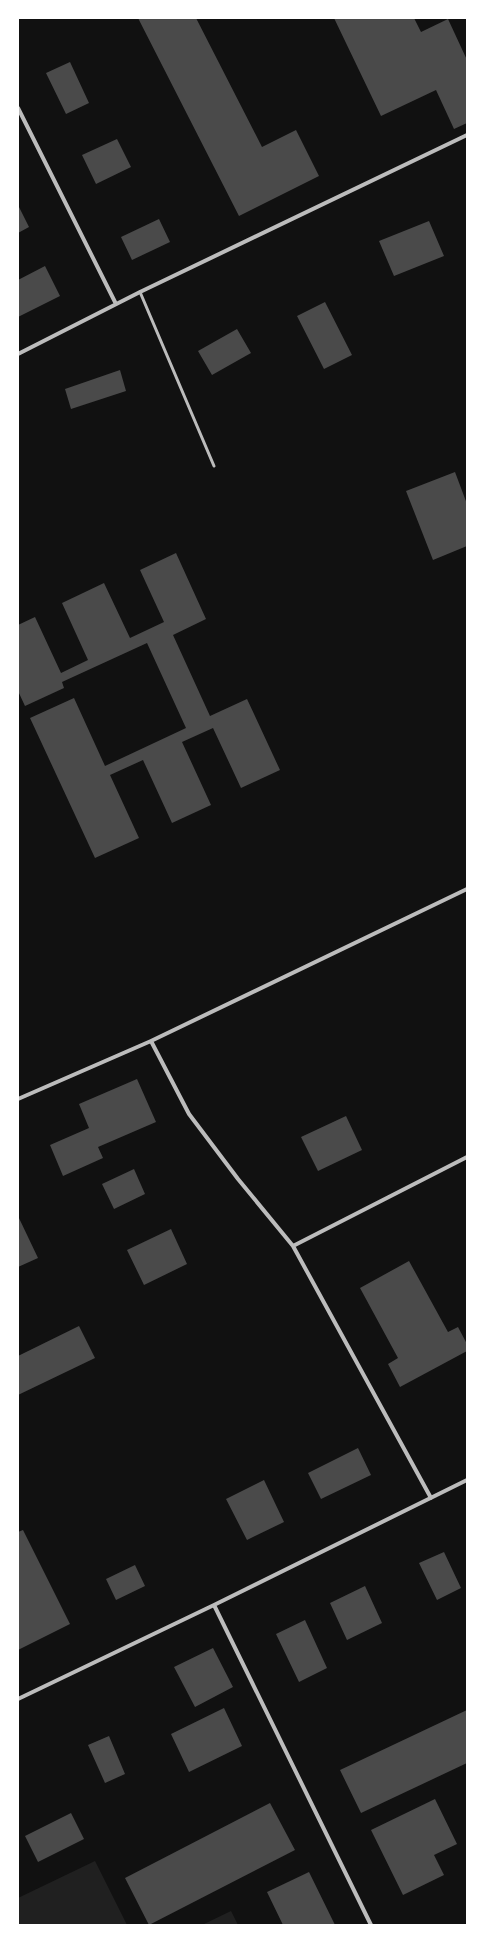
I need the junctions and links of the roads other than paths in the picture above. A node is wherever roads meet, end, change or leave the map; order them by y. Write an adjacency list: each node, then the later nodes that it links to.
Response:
1 (18, 108): 4 (street)
2 (467, 135): 3 (street)
3 (140, 292): 4 (street); 6 (lane)
4 (116, 304): 5 (street)
5 (18, 354)
6 (214, 466)
7 (467, 889): 8 (street)
8 (151, 1041): 9 (street); 11 (street)
9 (18, 1099)
10 (467, 1157): 11 (street)
11 (293, 1246): 13 (street)
12 (467, 1480): 13 (street)
13 (431, 1498): 14 (street)
14 (214, 1605): 15 (street); 16 (street)
15 (18, 1699)
16 (371, 1925)

